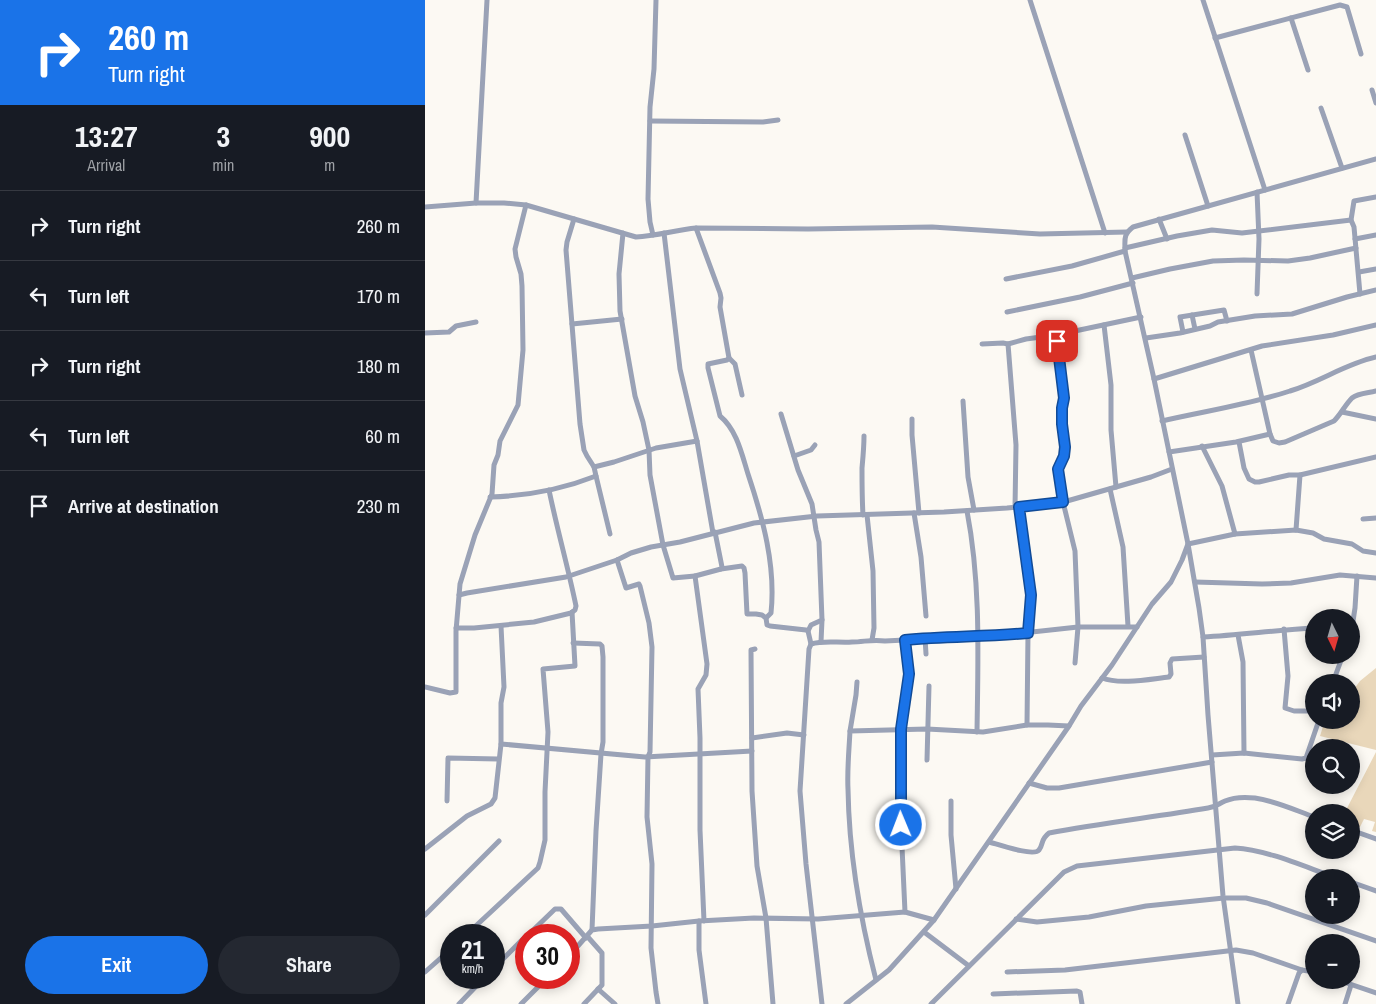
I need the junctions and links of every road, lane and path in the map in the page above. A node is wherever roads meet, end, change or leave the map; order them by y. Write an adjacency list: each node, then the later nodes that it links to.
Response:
1 (487, 0): 20 (street)
2 (656, 0): 13 (street)
3 (1030, 0): 32 (street)
4 (1203, 0): 6 (street)
5 (1291, 18): 6 (street); 7 (street); 8 (street)
6 (1215, 38): 17 (street)
7 (1361, 54)
8 (1308, 70)
9 (1372, 90): 10 (street)
10 (1376, 103)
11 (1321, 108): 16 (street)
12 (778, 120): 13 (street)
13 (650, 121): 33 (street)
14 (1185, 135): 22 (street)
15 (1376, 159): 16 (street)
16 (1342, 168): 17 (street)
17 (1265, 190): 18 (street)
18 (1257, 192): 22 (street); 28 (street)
19 (1376, 197): 26 (street)
20 (476, 203): 21 (street); 23 (street)
21 (526, 205): 24 (street); 93 (street)
22 (1208, 206): 25 (street)
23 (425, 207)
24 (574, 219): 30 (street); 53 (street)
25 (1159, 219): 29 (street); 35 (street)
26 (1351, 220): 28 (street); 36 (street)
27 (696, 228): 31 (street); 32 (street); 65 (street)
28 (1258, 231): 35 (street); 39 (street)
29 (1127, 232): 32 (street); 38 (street)
30 (623, 233): 33 (street); 50 (street)
31 (664, 233): 33 (street); 78 (street)
32 (1105, 233)
33 (653, 235)
34 (1376, 235): 36 (street)
35 (1167, 239): 38 (street)
36 (1355, 240): 37 (street)
37 (1356, 248): 39 (street); 41 (street)
38 (1125, 249): 42 (street); 43 (street)
39 (1258, 260): 43 (street); 45 (street)
40 (1376, 269): 41 (street)
41 (1359, 272): 46 (street)
42 (1006, 279)
43 (1132, 280): 47 (street); 49 (street)
44 (1376, 290): 46 (street)
45 (1257, 294)
46 (1361, 294): 51 (street)
47 (1007, 312)
48 (1192, 315): 51 (street); 56 (street); 57 (street)
49 (1141, 317): 54 (street); 60 (street)
50 (622, 319): 53 (street); 82 (street)
51 (1227, 321): 56 (street)
52 (476, 322): 58 (street)
53 (572, 324): 86 (street)
54 (1104, 325): 59 (street); 90 (street)
55 (1376, 325): 63 (street)
56 (1195, 329): 57 (street)
57 (1183, 332): 60 (street)
58 (425, 333)
59 (1056, 335): 62 (street); 94 (street)
60 (1146, 338): 66 (street)
61 (982, 344): 62 (street)
62 (1008, 344): 95 (street)
63 (1251, 350): 66 (street); 69 (street)
64 (1376, 357): 69 (street)
65 (729, 358): 68 (street); 103 (street)
66 (1155, 379): 75 (street)
67 (1376, 391): 71 (street)
68 (742, 395)
69 (1263, 400): 75 (street); 76 (street)
70 (963, 401): 96 (street)
71 (1343, 412): 74 (street); 76 (street)
72 (781, 414): 84 (street)
73 (912, 419): 98 (street)
74 (1376, 420)
75 (1162, 421): 83 (street)
76 (1270, 434): 79 (street)
77 (864, 436): 99 (street)
78 (697, 441): 82 (street); 105 (street)
79 (1239, 442): 81 (street); 88 (street)
80 (815, 445): 84 (street)
81 (1202, 446): 83 (street); 107 (street)
82 (649, 450): 86 (street); 108 (street)
83 (1169, 452): 87 (street)
84 (794, 456): 100 (street)
85 (1376, 458): 88 (street)
86 (594, 467): 89 (street)
87 (1172, 469): 90 (street); 109 (street)
88 (1300, 475): 104 (street)
89 (596, 476): 92 (street); 106 (street)
90 (1117, 487): 91 (street)
91 (1110, 489): 94 (street); 125 (street)
92 (549, 490): 93 (street); 113 (street)
93 (490, 497): 118 (street)
94 (1063, 502): 95 (street); 126 (street)
95 (1017, 507): 96 (street); 132 (street)
96 (974, 510): 97 (street)
97 (967, 511): 98 (street); 134 (street)
98 (917, 513): 99 (street); 121 (street)
99 (865, 515): 100 (street); 137 (street)
100 (815, 517): 103 (street); 123 (street)
101 (1376, 518): 102 (street)
102 (1363, 519)
103 (762, 522): 105 (street); 122 (street)
104 (1296, 530): 107 (street); 110 (street)
105 (714, 532): 108 (street); 112 (street)
106 (610, 534)
107 (1235, 534): 109 (street)
108 (663, 544): 111 (street); 114 (street)
109 (1188, 544): 117 (street); 127 (street)
110 (1376, 553)
111 (617, 560): 113 (street); 167 (street)
112 (721, 569): 114 (street); 122 (street)
113 (570, 576): 118 (street); 120 (street)
114 (695, 576): 165 (street)
115 (1357, 576): 116 (street); 117 (street); 119 (street)
116 (1376, 578)
117 (1195, 582): 135 (street)
118 (459, 595): 128 (street)
119 (1355, 609)
120 (572, 612): 124 (street); 140 (street)
121 (926, 616)
122 (766, 618): 131 (street)
123 (822, 620): 131 (street); 139 (street)
124 (501, 626): 128 (street); 160 (street)
125 (1128, 626): 126 (street); 127 (street)
126 (1078, 627): 132 (street); 145 (street)
127 (1137, 627): 146 (street)
128 (456, 628): 149 (street)
129 (1305, 628): 130 (street)
130 (1284, 629): 133 (street); 150 (street)
131 (808, 631): 141 (street)
132 (1028, 633): 134 (street); 151 (street)
133 (1238, 635): 135 (street); 163 (street)
134 (978, 637): 136 (street); 157 (street)
135 (1203, 637): 144 (street)
136 (925, 638): 138 (street); 143 (street)
137 (872, 640): 138 (street); 139 (street)
138 (905, 640): 153 (street)
139 (821, 642): 141 (street)
140 (573, 643): 161 (street); 164 (street)
141 (811, 644): 158 (street)
142 (755, 649): 159 (street)
143 (926, 654)
144 (1204, 657): 146 (street); 166 (street)
145 (1075, 664)
146 (1102, 678): 152 (street)
147 (857, 682): 156 (street)
148 (929, 686): 154 (street)
149 (425, 687)
150 (1305, 710)
151 (1027, 725): 152 (street); 157 (street)
152 (1069, 726): 171 (street)
153 (901, 729): 154 (street); 156 (street); 187 (street)
154 (927, 729): 157 (street); 169 (street)
155 (1316, 729): 163 (street)
156 (850, 731): 189 (street)
157 (977, 732)
158 (803, 735): 159 (street); 191 (street)
159 (752, 738): 162 (street)
160 (501, 744): 161 (street); 168 (street)
161 (547, 749): 164 (street); 195 (street)
162 (752, 751): 165 (street); 190 (street)
163 (1244, 753): 166 (street)
164 (601, 754): 167 (street); 200 (street)
165 (700, 754): 167 (street); 194 (street)
166 (1212, 755): 170 (street)
167 (648, 757): 198 (street)
168 (499, 759): 172 (street); 180 (street)
169 (927, 760)
170 (1213, 762): 171 (street); 174 (street)
171 (1029, 783): 179 (street)
172 (447, 801)
173 (951, 801): 184 (street)
174 (1216, 807): 175 (street); 179 (street); 181 (street)
175 (1305, 814)
176 (1360, 833): 177 (street)
177 (1376, 839)
178 (499, 841): 188 (street)
179 (989, 842): 184 (street)
180 (426, 847)
181 (1220, 850): 182 (street); 186 (street); 192 (street)
182 (1310, 869)
183 (1360, 885): 185 (street)
184 (956, 889): 193 (street)
185 (1376, 891)
186 (1224, 898): 192 (street); 203 (street); 206 (street)
187 (905, 912): 189 (street); 193 (street)
188 (425, 915)
189 (861, 915): 191 (street); 214 (street)
190 (766, 918): 191 (street); 194 (street); 228 (street)
191 (812, 919): 229 (street)
192 (1016, 919): 209 (street)
193 (934, 920): 201 (street)
194 (701, 921): 198 (street); 227 (street)
195 (477, 924)
196 (539, 924): 197 (street)
197 (575, 924)
198 (652, 926): 200 (street); 226 (street)
199 (580, 929): 202 (street)
200 (593, 930): 202 (street)
201 (923, 932): 209 (street); 214 (street)
202 (587, 937): 204 (street); 218 (street)
203 (1376, 941)
204 (580, 944)
205 (515, 948): 207 (street)
206 (1231, 950): 210 (street); 213 (street); 233 (street)
207 (505, 957)
208 (440, 959): 212 (street)
209 (969, 966): 231 (street)
210 (1302, 970): 211 (street); 234 (street)
211 (1305, 970)
212 (425, 972)
213 (1007, 972)
214 (876, 980): 230 (street)
215 (1360, 988): 221 (street)
216 (473, 989): 222 (street)
217 (536, 989): 223 (street)
218 (598, 989): 224 (street); 225 (street)
219 (1350, 989): 235 (street)
220 (993, 994): 232 (street)
221 (1376, 994)
222 (459, 1004)
223 (521, 1004)
224 (583, 1004)
225 (615, 1004)
226 (658, 1004)
227 (706, 1004)
228 (773, 1004)
229 (822, 1004)
230 (846, 1004)
231 (931, 1004)
232 (1082, 1004)
233 (1238, 1004)
234 (1288, 1004)
235 (1345, 1004)

